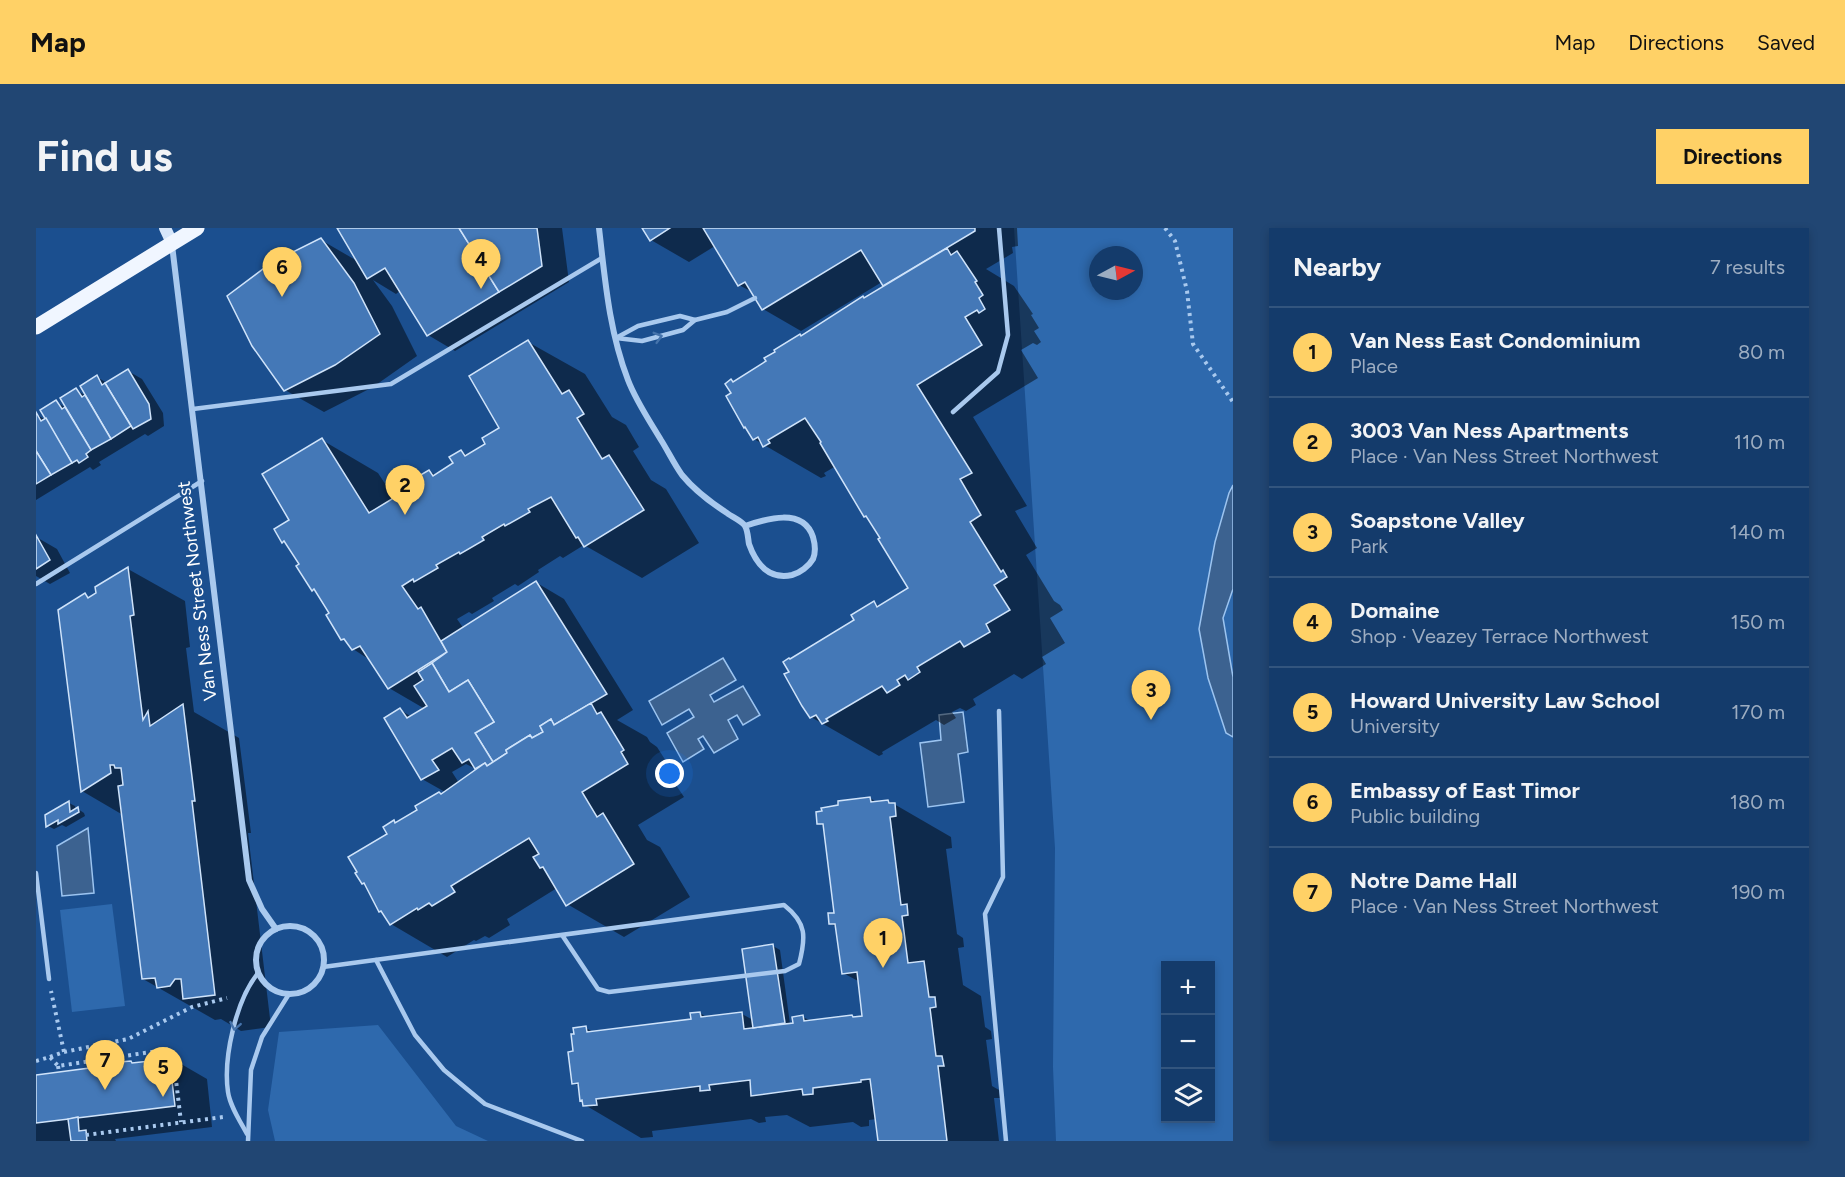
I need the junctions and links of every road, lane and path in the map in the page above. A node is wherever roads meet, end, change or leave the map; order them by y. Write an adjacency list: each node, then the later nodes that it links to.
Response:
1 (165, 228): 7 (main road, Van Ness Street Northwest)
2 (176, 228): 7 (main road, Van Ness Street Northwest)
3 (197, 228): 7 (main road)
4 (598, 228): 8 (street)
5 (999, 228): 15 (lane)
6 (1165, 228): 13 (path)
7 (172, 243): 11 (main road); 14 (street, Van Ness Street Northwest)
8 (602, 258): 12 (street); 14 (lane)
9 (755, 298): 10 (lane)
10 (695, 320): 12 (lane); 12 (lane, one-way to 10)
11 (36, 327)
12 (616, 338): 17 (street)
13 (1233, 402)
14 (193, 409): 16 (street, Van Ness Street Northwest)
15 (953, 412)
16 (201, 481): 18 (lane); 21 (street, Van Ness Street Northwest)
17 (745, 526): 17 (street)
18 (36, 584)
19 (999, 711): 40 (lane)
20 (36, 873): 26 (lane)
21 (276, 929): 24 (street); 25 (street)
22 (562, 935): 22 (lane); 23 (lane)
23 (376, 960): 24 (lane); 39 (lane)
24 (323, 968): 27 (street)
25 (258, 973): 27 (street); 36 (lane, one-way to 36)
26 (49, 979): 29 (path)
27 (289, 994): 36 (lane)
28 (227, 998): 29 (path)
29 (64, 1052): 30 (path)
30 (50, 1057): 31 (path); 32 (path)
31 (36, 1060)
32 (58, 1066): 33 (path); 35 (path)
33 (59, 1072)
34 (223, 1117): 35 (path)
35 (181, 1122): 37 (path)
36 (247, 1134): 38 (lane)
37 (86, 1135)
38 (248, 1141)
39 (582, 1141)
40 (1006, 1141)

